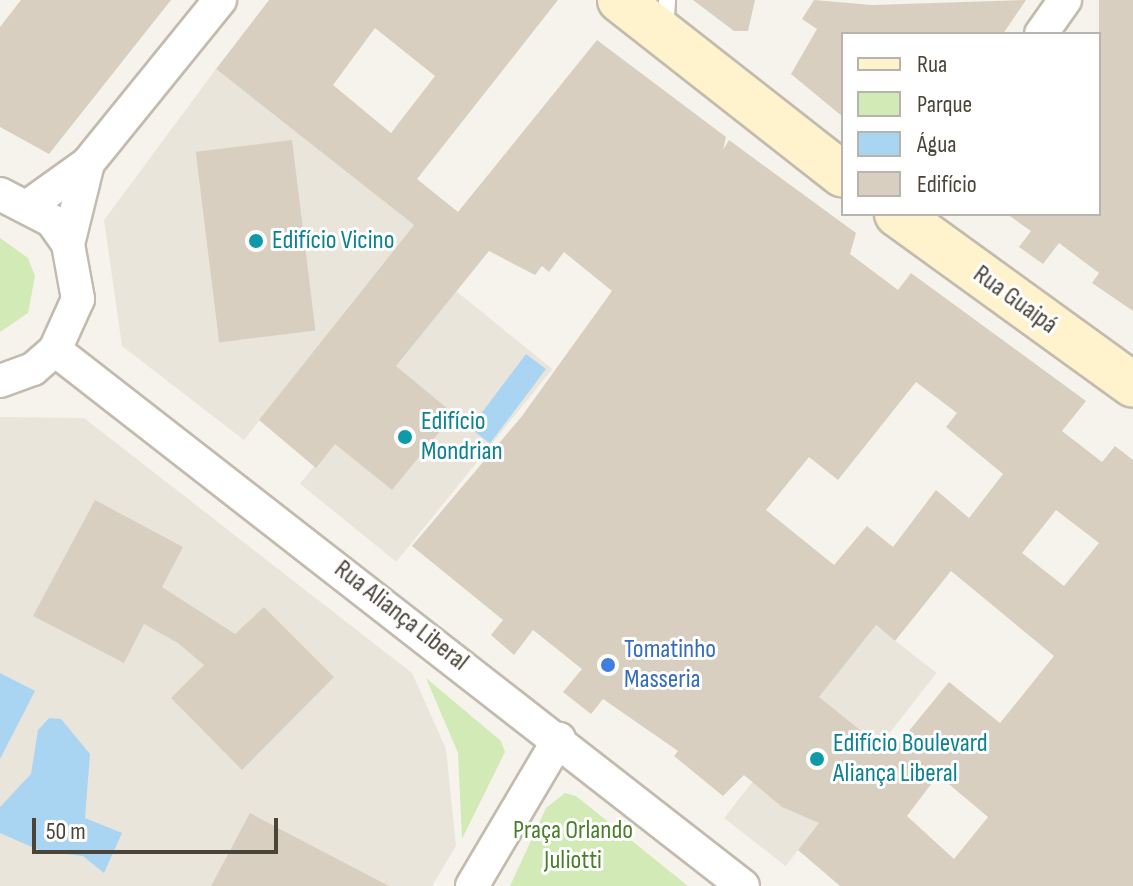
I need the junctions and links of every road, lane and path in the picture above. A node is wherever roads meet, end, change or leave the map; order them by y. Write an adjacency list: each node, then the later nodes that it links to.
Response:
1 (220, 0): 6 (street)
2 (620, 0): 4 (main road)
3 (1065, 0): 5 (street)
4 (665, 18): 7 (main road)
5 (1042, 32)
6 (88, 163): 8 (street); 10 (street)
7 (841, 173)
8 (12, 196): 10 (street)
9 (904, 216): 13 (main road, Rua Guaipá)
10 (68, 244): 11 (street)
11 (55, 350): 12 (street); 14 (street, Rua Aliança Liberal)
12 (0, 381)
13 (1133, 385)
14 (559, 739): 15 (street); 16 (street, Rua Aliança Liberal)
15 (472, 886)
16 (743, 886)

